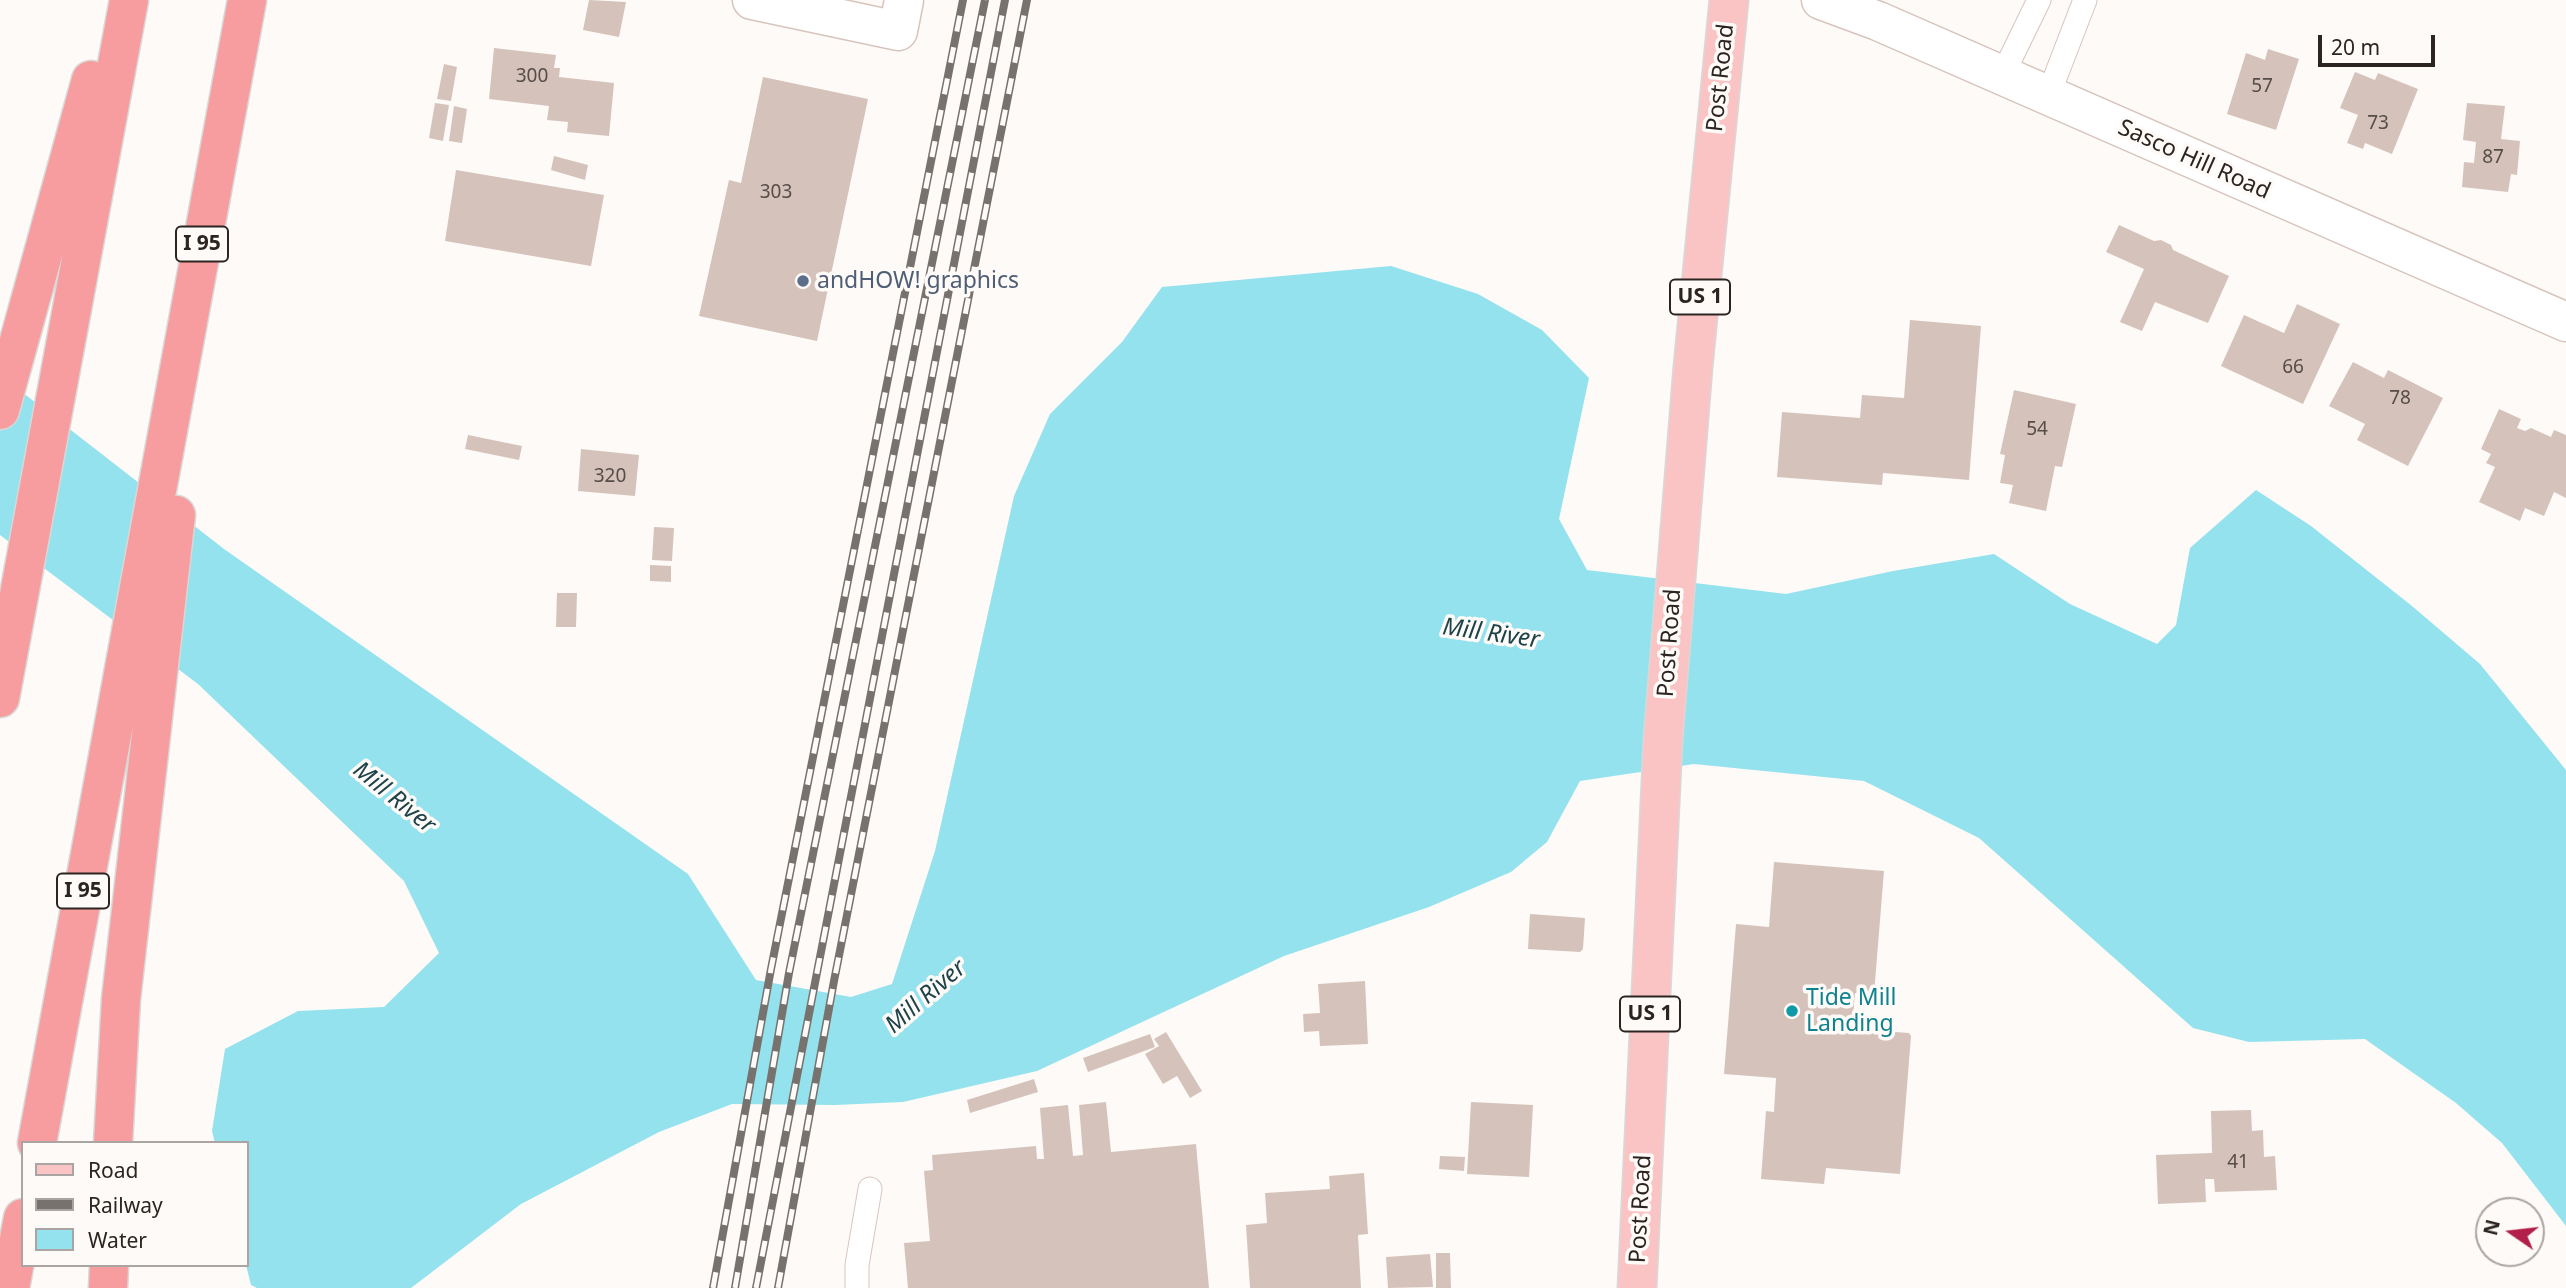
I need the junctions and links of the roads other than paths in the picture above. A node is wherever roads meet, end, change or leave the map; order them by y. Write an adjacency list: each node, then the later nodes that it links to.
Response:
1 (113, 0): 13 (highway)
2 (129, 0): 15 (highway)
3 (247, 0): 14 (highway, I 95)
4 (752, 0): 5 (street)
5 (904, 0)
6 (1729, 0): 24 (main road, Post Road / US 1)
7 (1821, 0): 10 (street, Sasco Hill Road)
8 (2039, 0): 10 (lane)
9 (2085, 0): 11 (lane)
10 (2001, 76): 11 (street, Sasco Hill Road)
11 (2048, 96): 12 (street, Sasco Hill Road)
12 (2566, 322)
13 (5, 393)
14 (167, 497): 16 (highway, I 95); 17 (highway)
15 (0, 698)
16 (37, 1141)
17 (113, 1141)
18 (870, 1189): 23 (lane)
19 (21, 1229): 21 (highway)
20 (109, 1267): 22 (highway)
21 (10, 1288)
22 (108, 1288)
23 (857, 1288)
24 (1637, 1288)

